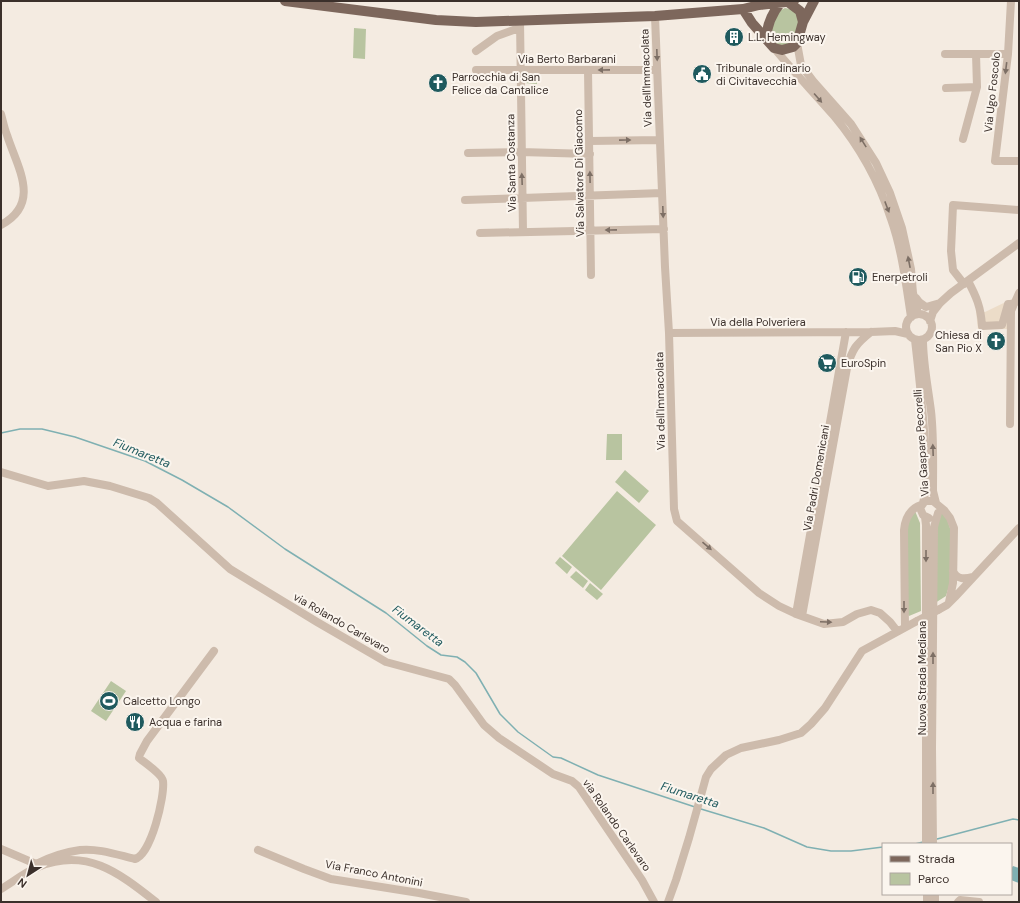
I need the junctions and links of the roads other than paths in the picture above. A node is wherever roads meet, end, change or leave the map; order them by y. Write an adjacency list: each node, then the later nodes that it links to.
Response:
1 (285, 1): 8 (main road)
2 (814, 1): 7 (main road)
3 (1011, 1): 15 (street, Via Ugo Foscolo)
4 (788, 2): 5 (main road); 7 (main road); 9 (main road)
5 (743, 5): 6 (main road); 9 (main road)
6 (655, 16): 8 (main road); 18 (street, Via dell'Immacolata, one-way to 18)
7 (803, 22): 10 (main road)
8 (520, 25): 12 (street); 19 (street, Via Santa Costanza)
9 (766, 38): 11 (main road)
10 (797, 43): 11 (main road); 43 (street, one-way to 10)
11 (774, 48): 47 (street, one-way to 47)
12 (476, 51)
13 (944, 54): 14 (street)
14 (976, 54): 15 (street); 20 (street)
15 (1008, 54): 29 (street, Via Ugo Foscolo, one-way to 29)
16 (476, 70): 19 (street, Via Berto Barbarani)
17 (588, 70): 18 (street, Via Berto Barbarani, one-way to 17); 19 (street, Via Berto Barbarani); 25 (street, Via Salvatore Di Giacomo)
18 (657, 70): 24 (street, Via dell'Immacolata)
19 (520, 71): 26 (street, Via Santa Costanza)
20 (977, 87): 21 (street); 23 (street)
21 (946, 88)
22 (1, 114): 35 (street)
23 (963, 139)
24 (660, 140): 25 (street, one-way to 24); 30 (street, Via dell'Immacolata)
25 (590, 141): 28 (street, Via Salvatore Di Giacomo)
26 (521, 152): 27 (street); 28 (street); 32 (street, Via Santa Costanza, one-way to 26)
27 (468, 153)
28 (590, 154): 31 (street, Via Salvatore Di Giacomo, one-way to 28)
29 (1019, 161)
30 (662, 193): 31 (street); 36 (street, Via dell'Immacolata, one-way to 36)
31 (590, 195): 32 (street); 37 (street, Via Salvatore Di Giacomo)
32 (522, 198): 33 (street); 38 (street, Via Santa Costanza)
33 (465, 200)
34 (1019, 210): 42 (street)
35 (1, 226)
36 (664, 229): 37 (street, one-way to 37); 51 (street, Via dell'Immacolata)
37 (591, 230): 38 (street); 41 (street, Via Salvatore Di Giacomo)
38 (523, 232): 39 (street)
39 (480, 233)
40 (1019, 243): 42 (street)
41 (591, 275)
42 (966, 282): 45 (street); 46 (street)
43 (913, 293): 45 (street); 47 (street)
44 (1019, 294): 46 (street)
45 (940, 303): 47 (street)
46 (1014, 304): 56 (street)
47 (918, 318): 48 (street); 52 (street); 53 (street)
48 (895, 331): 50 (street, Via della Polveriera); 52 (street, Via della Polveriera)
49 (850, 332): 50 (street, Via della Polveriera); 51 (street, Via della Polveriera); 54 (street, Via Padri Domenicani); 55 (street)
50 (871, 332): 55 (street, Via Padri Domenicani)
51 (669, 333): 65 (street, Via dell'Immacolata, one-way to 65)
52 (908, 334): 53 (street)
53 (919, 340): 58 (street, Via Gaspare Pecorelli); 59 (street, Via Gaspare Pecorelli, one-way to 53)
54 (846, 341): 55 (street); 65 (street, Via Padri Domenicani)
55 (857, 344): 65 (street, Via Padri Domenicani)
56 (1010, 424)
57 (1, 472): 78 (street, via Rolando Carlevaro)
58 (922, 504): 59 (street); 60 (street); 66 (street, one-way to 66)
59 (937, 507): 60 (street); 62 (street); 69 (street, Nuova Strada Mediana, one-way to 59)
60 (925, 517): 69 (street, Nuova Strada Mediana, one-way to 69)
61 (1019, 528): 63 (street)
62 (954, 571): 63 (street); 64 (street)
63 (973, 577): 64 (street)
64 (950, 602): 66 (street, bridge)
65 (799, 615): 67 (street, Via dell'Immacolata, one-way to 67)
66 (905, 627): 67 (street)
67 (897, 631): 79 (street)
68 (214, 651): 74 (street)
69 (929, 825): 70 (street, Nuova Strada Mediana); 71 (street, Nuova Strada Mediana)
70 (926, 843)
71 (933, 843)
72 (1, 849): 74 (street)
73 (258, 850): 77 (street, Via Franco Antonini)
74 (36, 866): 75 (street); 76 (street)
75 (1, 889)
76 (156, 902)
77 (466, 902)
78 (654, 902)
79 (668, 902)
80 (958, 902): 81 (street)
81 (978, 902)

